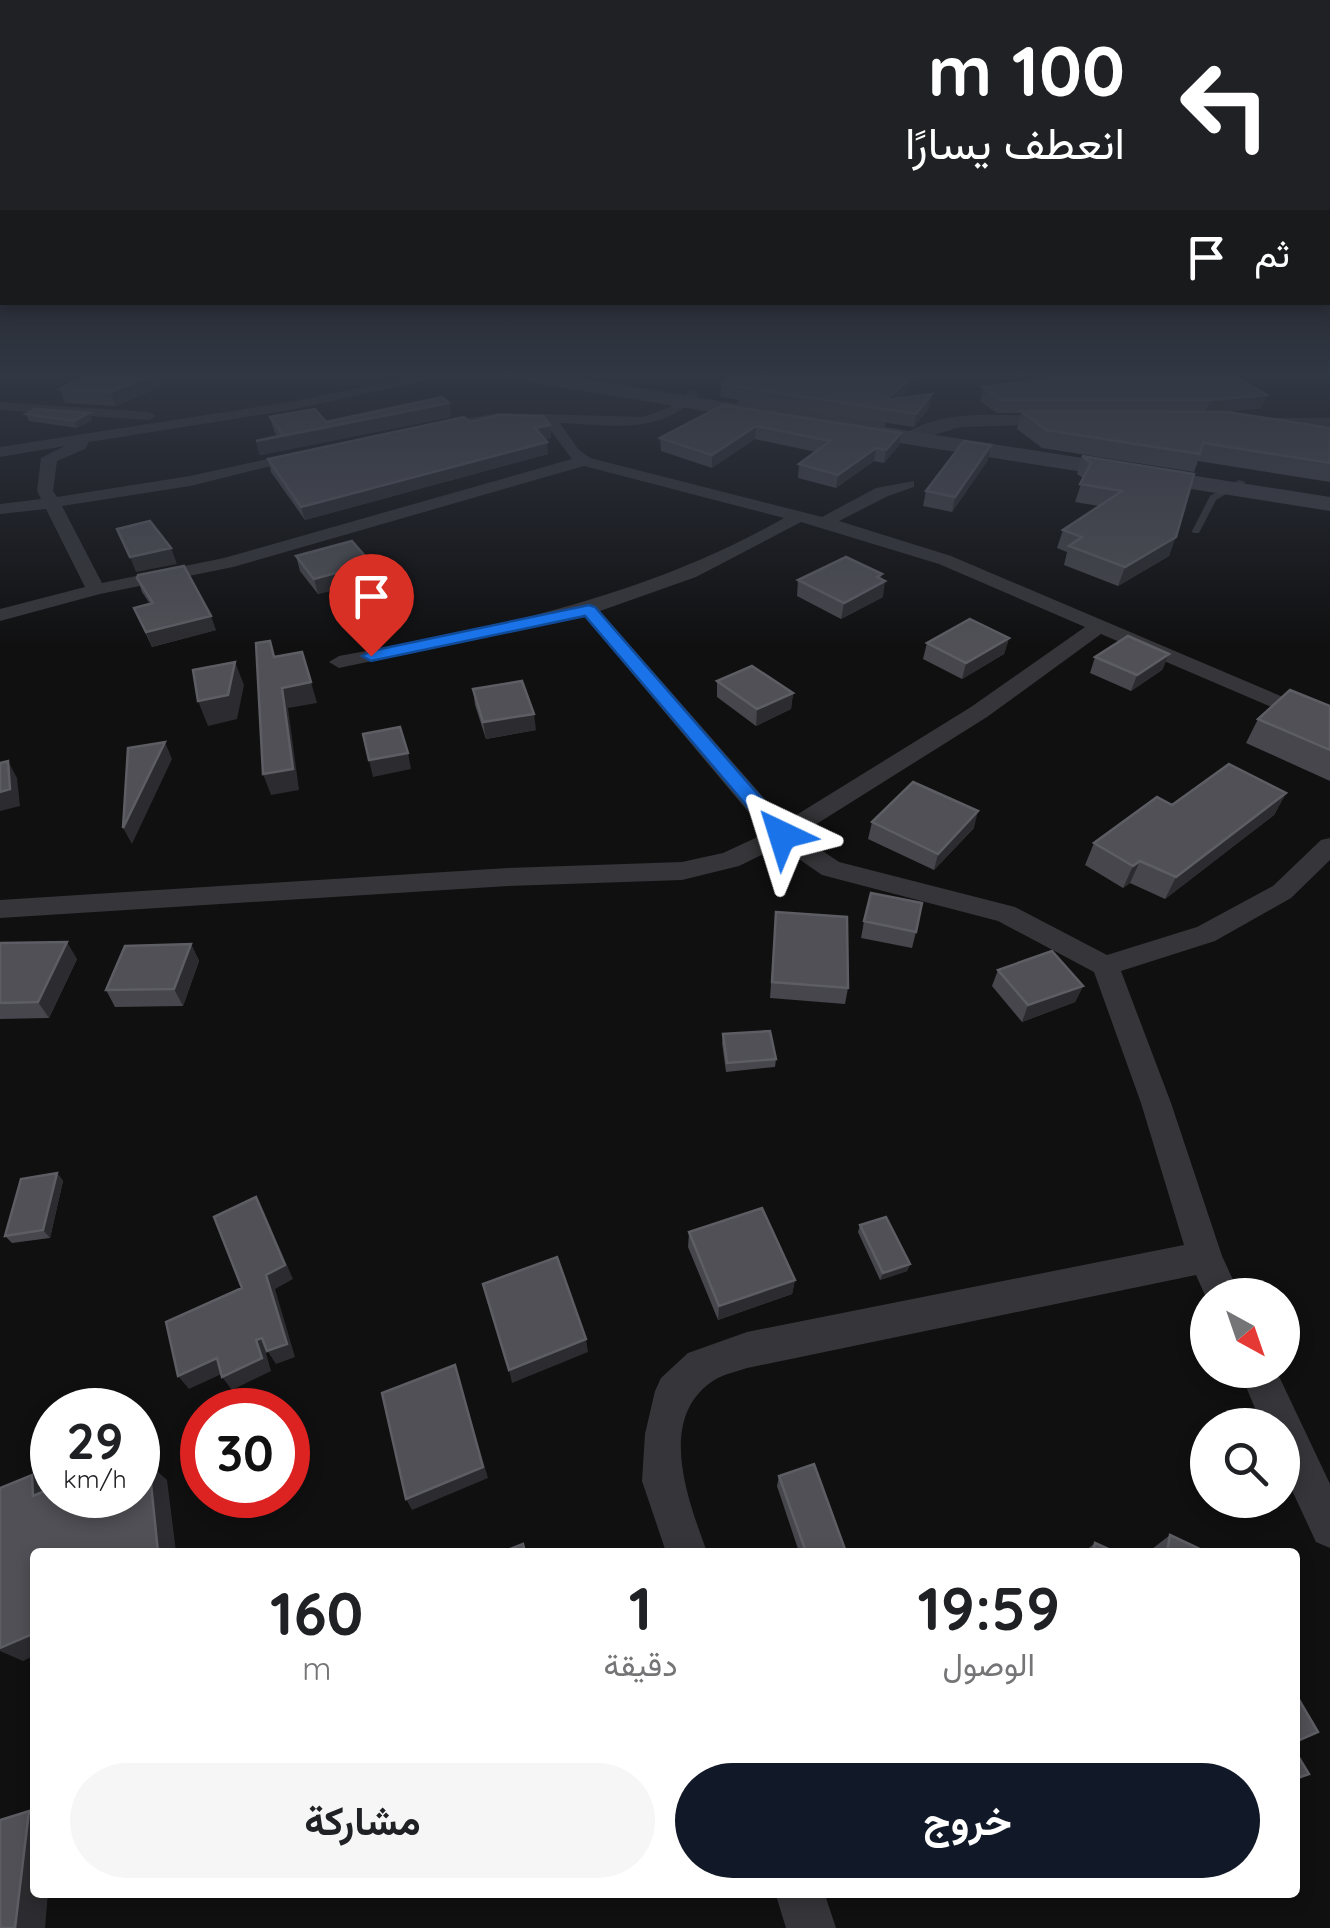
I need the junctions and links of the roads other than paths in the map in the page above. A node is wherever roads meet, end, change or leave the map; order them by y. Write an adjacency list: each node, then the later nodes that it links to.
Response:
1 (48, 466): 9 (street)
2 (259, 466): 9 (street)
3 (567, 466): 15 (street)
4 (603, 466): 12 (street)
5 (1116, 466): 7 (main road)
6 (908, 484): 13 (street)
7 (1235, 485): 8 (main road); 10 (main road); 14 (lane)
8 (1330, 496)
9 (52, 503): 11 (street); 15 (street)
10 (1330, 504)
11 (0, 509)
12 (798, 516): 13 (street); 16 (street)
13 (823, 523): 18 (street)
14 (1196, 530)
15 (98, 590): 17 (street)
16 (589, 610): 19 (street); 21 (street)
17 (0, 615)
18 (1100, 626): 20 (street); 21 (street)
19 (339, 662)
20 (1330, 726)
21 (782, 835): 23 (street); 24 (street)
22 (1330, 846): 24 (street)
23 (0, 909)
24 (1105, 966): 25 (street)
25 (1205, 1258): 26 (street); 29 (street)
26 (1214, 1278)
27 (1300, 1464): 28 (street)
28 (1330, 1528)
29 (685, 1548)
30 (801, 1898): 31 (street)
31 (811, 1928)

